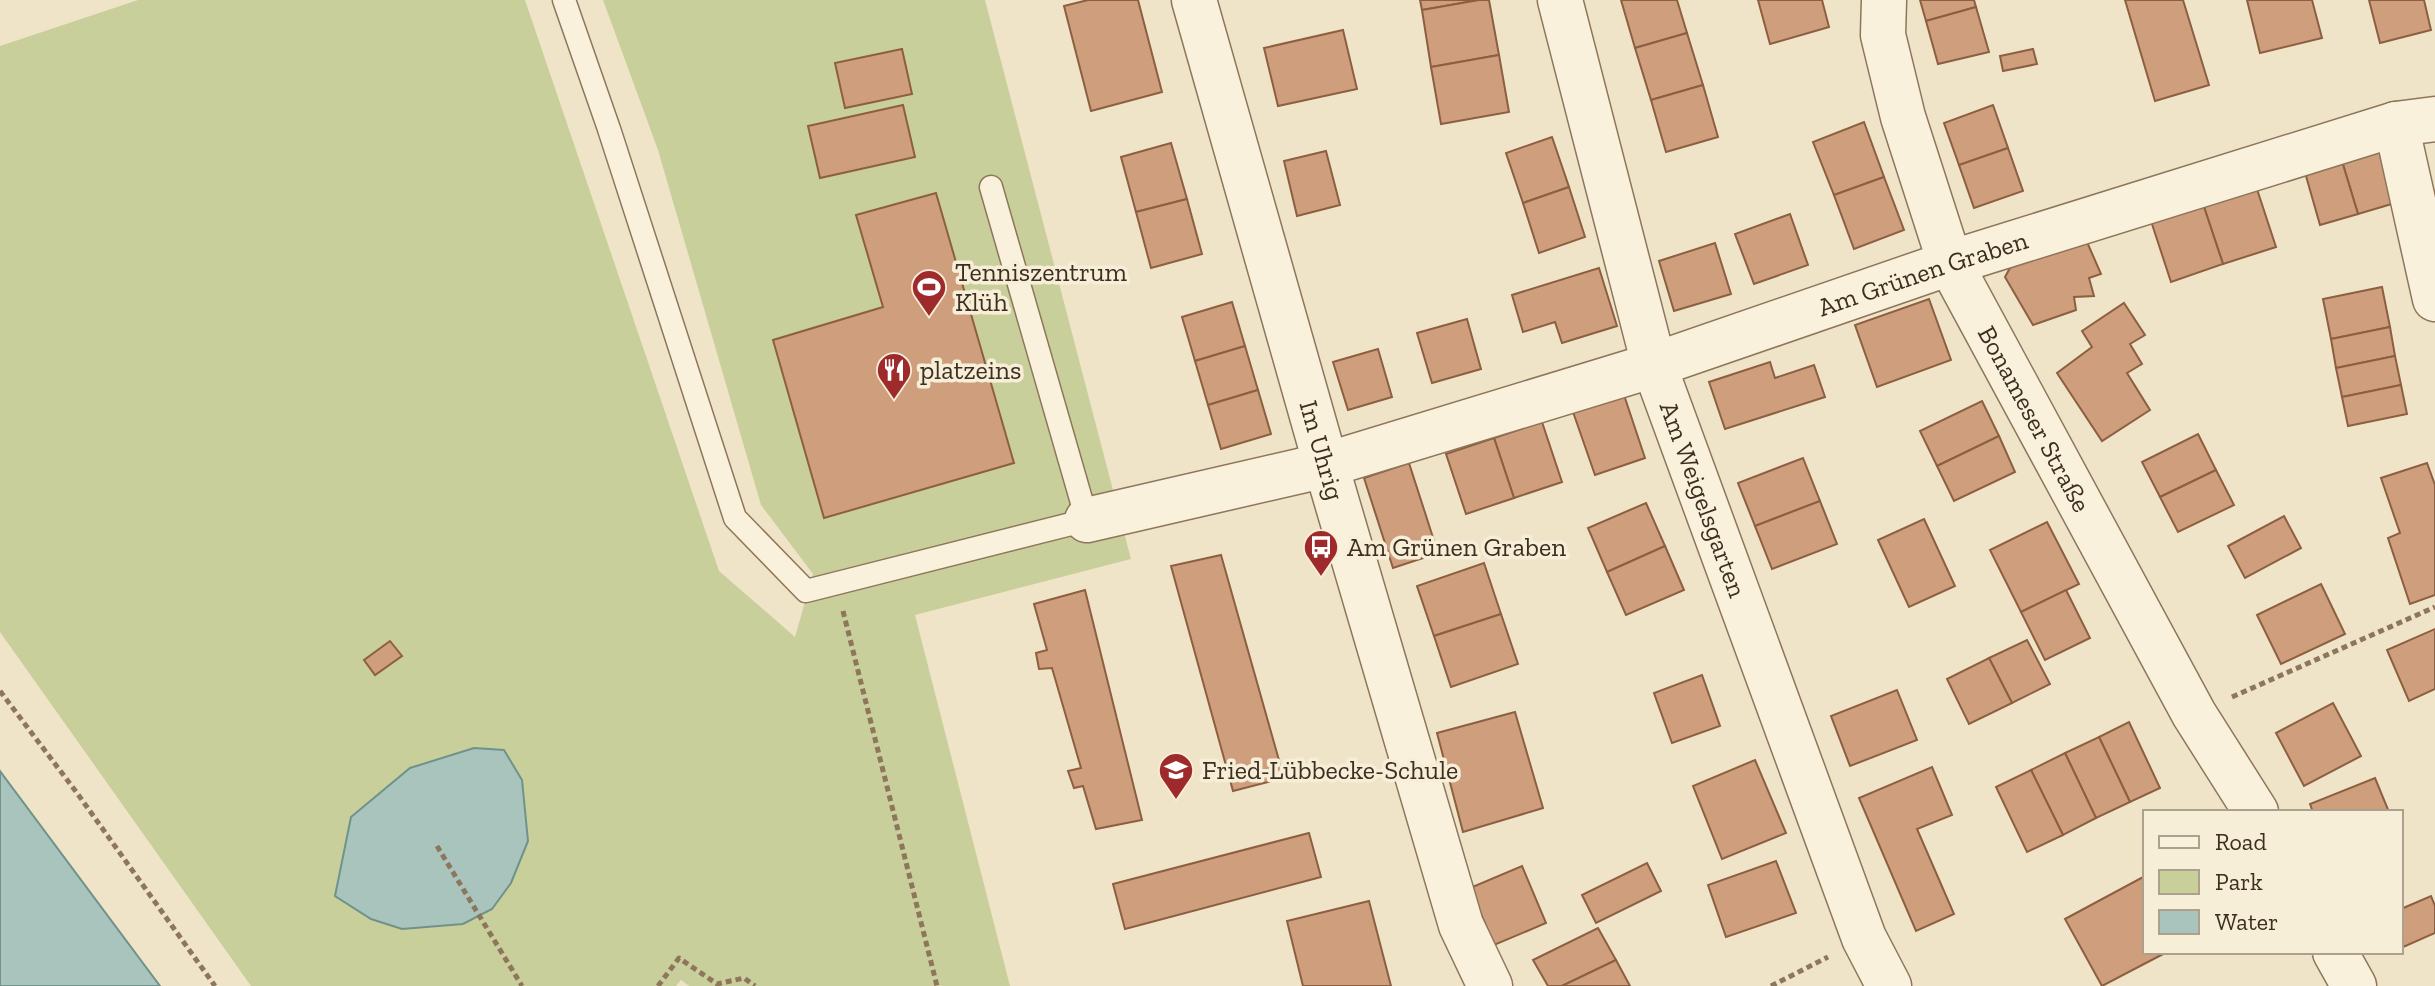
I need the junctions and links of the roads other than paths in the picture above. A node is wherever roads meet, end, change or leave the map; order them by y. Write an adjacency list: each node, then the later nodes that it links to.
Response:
1 (564, 0): 11 (lane)
2 (1194, 0): 10 (street, Im Uhrig)
3 (1560, 0): 9 (street, Am Weigelsgarten)
4 (1884, 0): 7 (street, Bonameser Straße)
5 (2416, 122): 7 (street, Am Grünen Graben); 8 (street)
6 (991, 187): 11 (lane)
7 (1950, 263): 9 (street, Am Grünen Graben); 12 (street, Bonameser Straße)
8 (2435, 299)
9 (1654, 365): 10 (street, Am Grünen Graben); 15 (street, Am Weigelsgarten)
10 (1326, 465): 11 (street, Am Grünen Graben); 14 (street, Im Uhrig)
11 (1087, 520)
12 (2255, 810)
13 (2336, 954): 16 (street)
14 (1490, 986)
15 (1889, 986)
16 (2354, 986)

